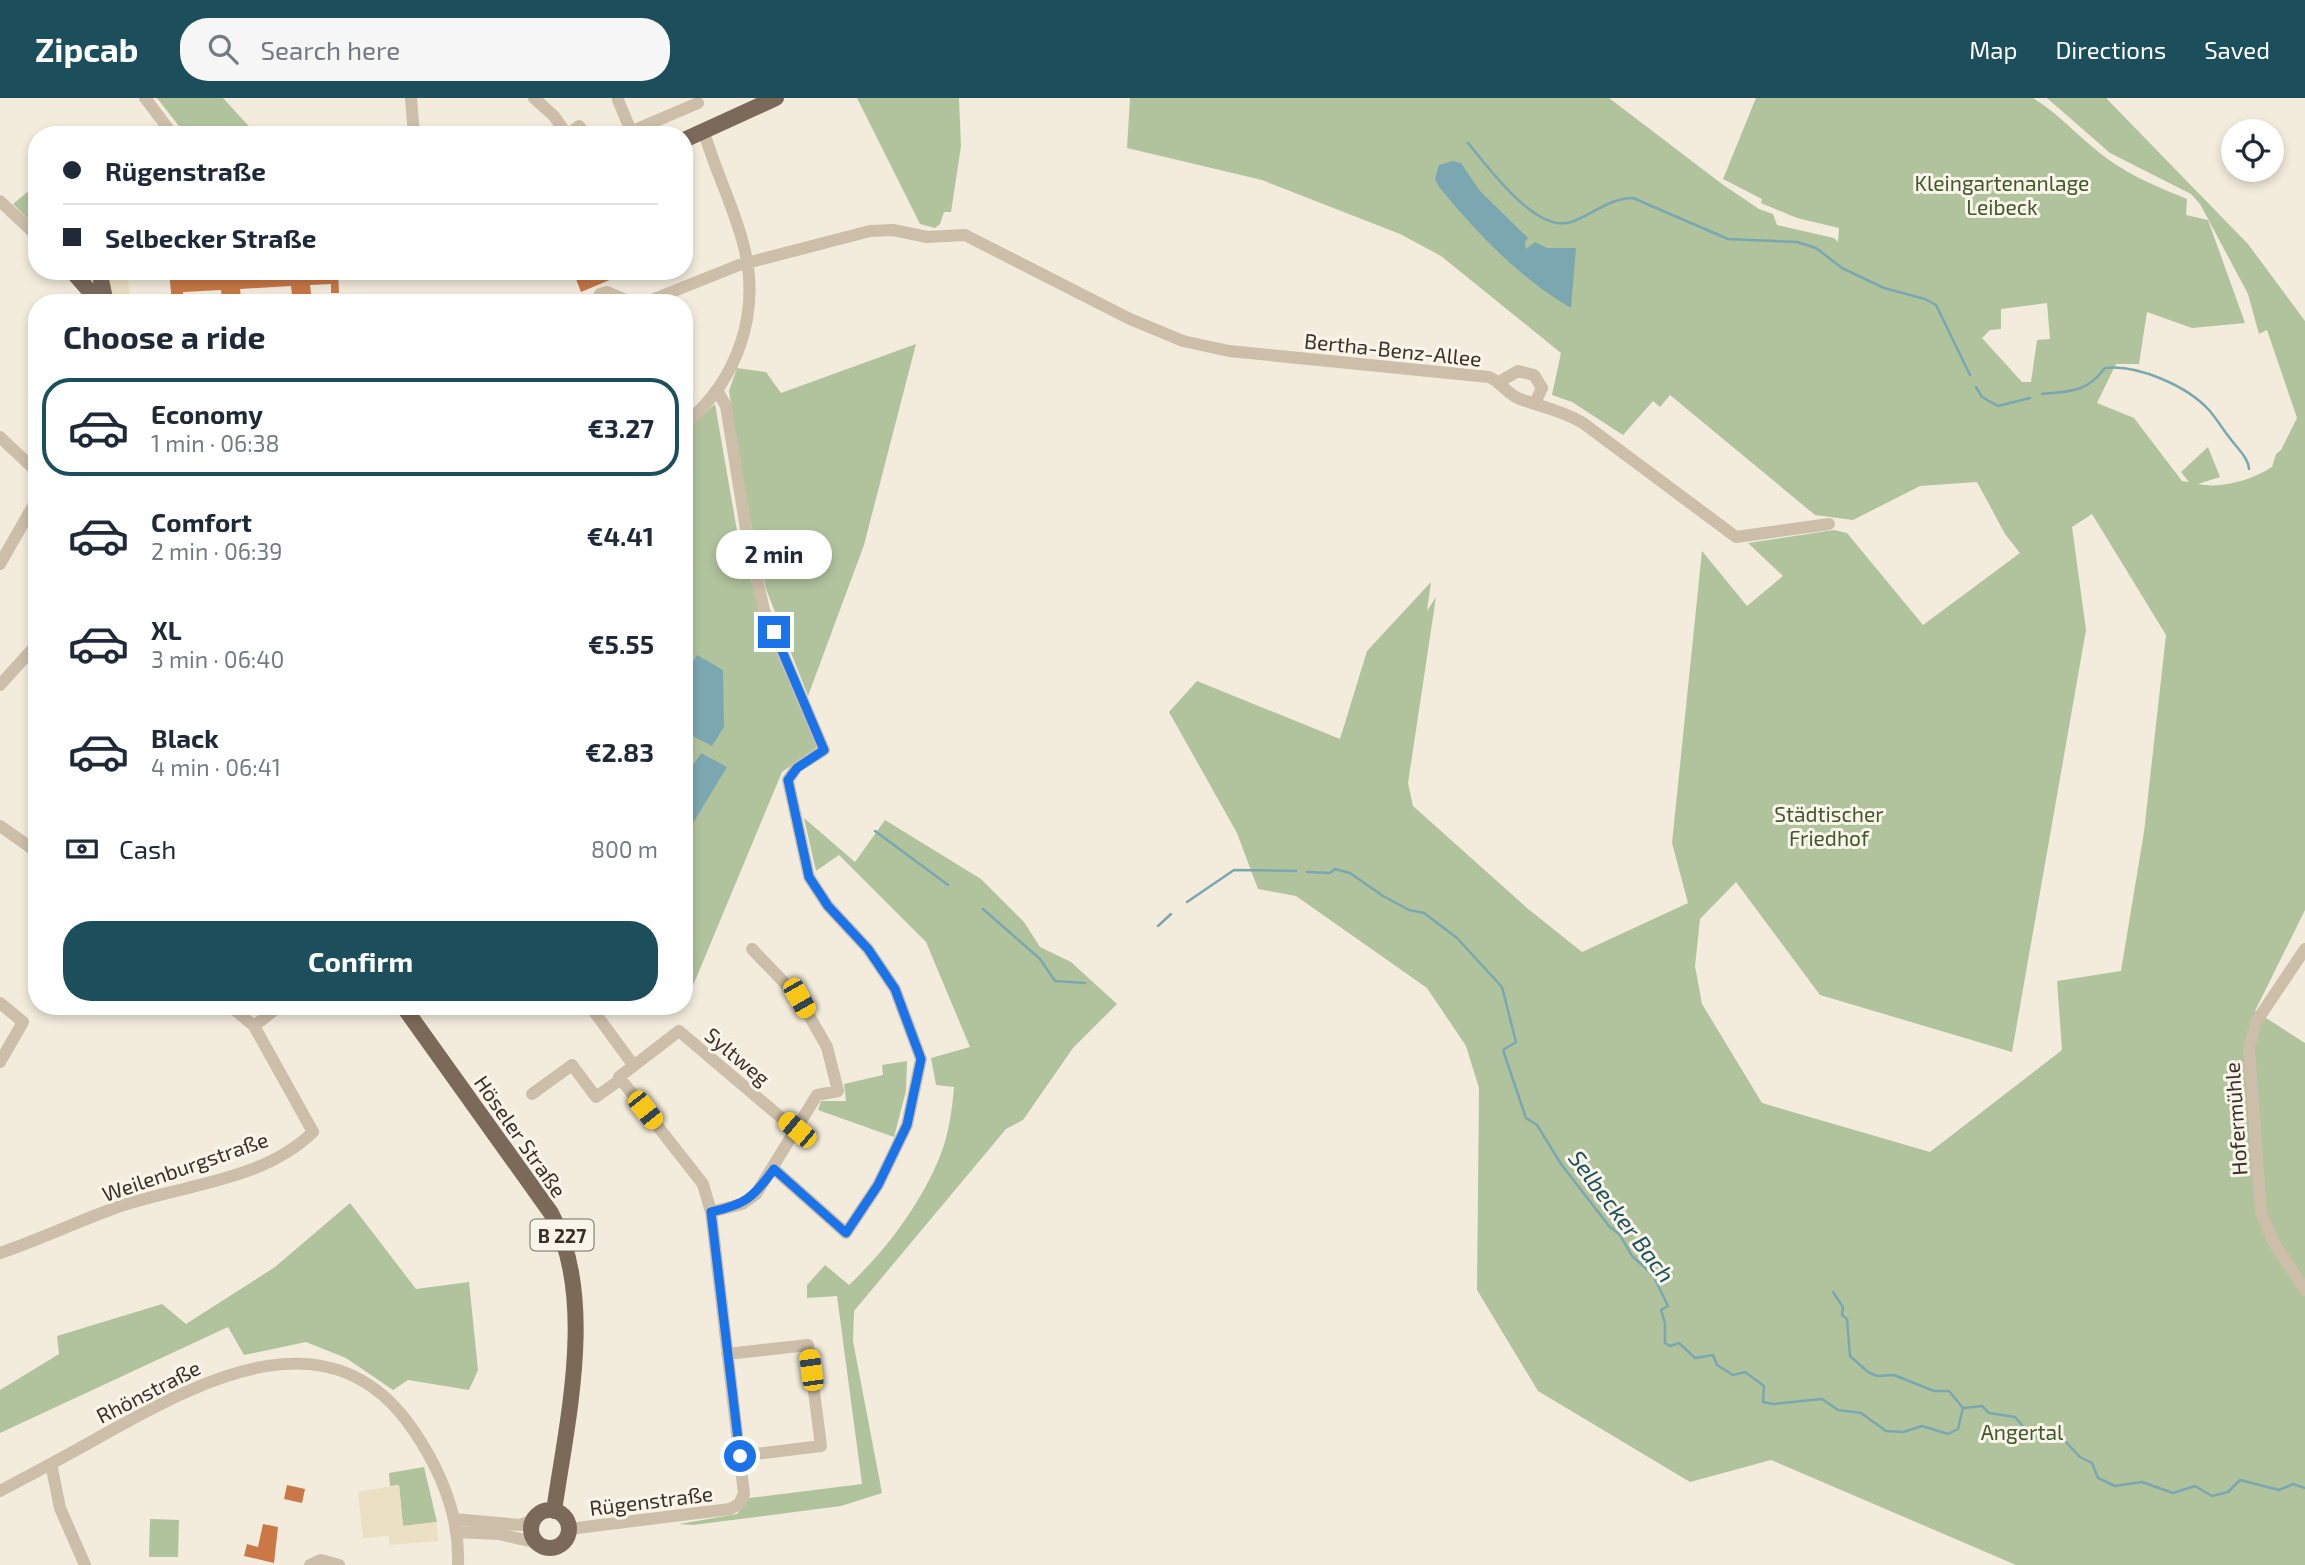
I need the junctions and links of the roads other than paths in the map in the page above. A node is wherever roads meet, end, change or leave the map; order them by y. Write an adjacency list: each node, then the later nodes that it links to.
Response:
1 (145, 98): 7 (street)
2 (411, 98): 8 (street)
3 (534, 98): 9 (street)
4 (776, 98): 12 (main road)
5 (618, 100): 10 (street)
6 (698, 103): 11 (street)
7 (166, 126)
8 (413, 126)
9 (561, 126)
10 (625, 126)
11 (644, 126)
12 (704, 132): 13 (main road); 16 (street)
13 (693, 136)
14 (1, 204): 15 (street)
15 (28, 228)
16 (747, 263): 19 (street, Bertha-Benz-Allee); 20 (street, Bertha-Benz-Allee); 21 (street)
17 (80, 280): 18 (main road)
18 (92, 294)
19 (667, 294)
20 (1499, 382): 22 (street, Bertha-Benz-Allee); 22 (street)
21 (718, 392): 23 (street); 46 (street)
22 (1535, 403): 27 (street, Bertha-Benz-Allee)
23 (693, 416)
24 (0, 437): 25 (street)
25 (28, 463)
26 (28, 515): 28 (street)
27 (1829, 524)
28 (0, 564)
29 (28, 655): 30 (street)
30 (0, 685)
31 (0, 826): 32 (street)
32 (28, 842)
33 (752, 949): 45 (street)
34 (2305, 949): 49 (street, Hofermühle)
35 (0, 1003): 41 (street)
36 (241, 1015): 40 (street, Weilenburgstraße)
37 (268, 1015): 40 (street)
38 (409, 1015): 54 (main road, Höseler Straße / B 227)
39 (597, 1015): 42 (street)
40 (254, 1026): 48 (street, Weilenburgstraße)
41 (0, 1062)
42 (634, 1066): 43 (street, Syltweg); 45 (street, Syltweg)
43 (620, 1078): 44 (street, Syltweg); 47 (street, Rügenstraße)
44 (532, 1094)
45 (797, 1130): 46 (street)
46 (774, 1169): 47 (street)
47 (711, 1212): 50 (street, Rügenstraße)
48 (0, 1253)
49 (2305, 1290)
50 (727, 1354): 51 (street, Rügenstraße); 51 (street)
51 (740, 1456): 57 (street, Rügenstraße)
52 (51, 1464): 53 (street, Rhönstraße); 56 (street, Rhönstraße); 59 (street)
53 (0, 1491)
54 (554, 1511): 55 (main road); 57 (main road)
55 (534, 1520): 56 (street); 58 (main road)
56 (455, 1525): 58 (street); 62 (street, Rhönstraße)
57 (569, 1530): 58 (main road)
58 (545, 1546): 63 (main road)
59 (85, 1565)
60 (310, 1565): 61 (street)
61 (339, 1565)
62 (458, 1565)
63 (549, 1565)

